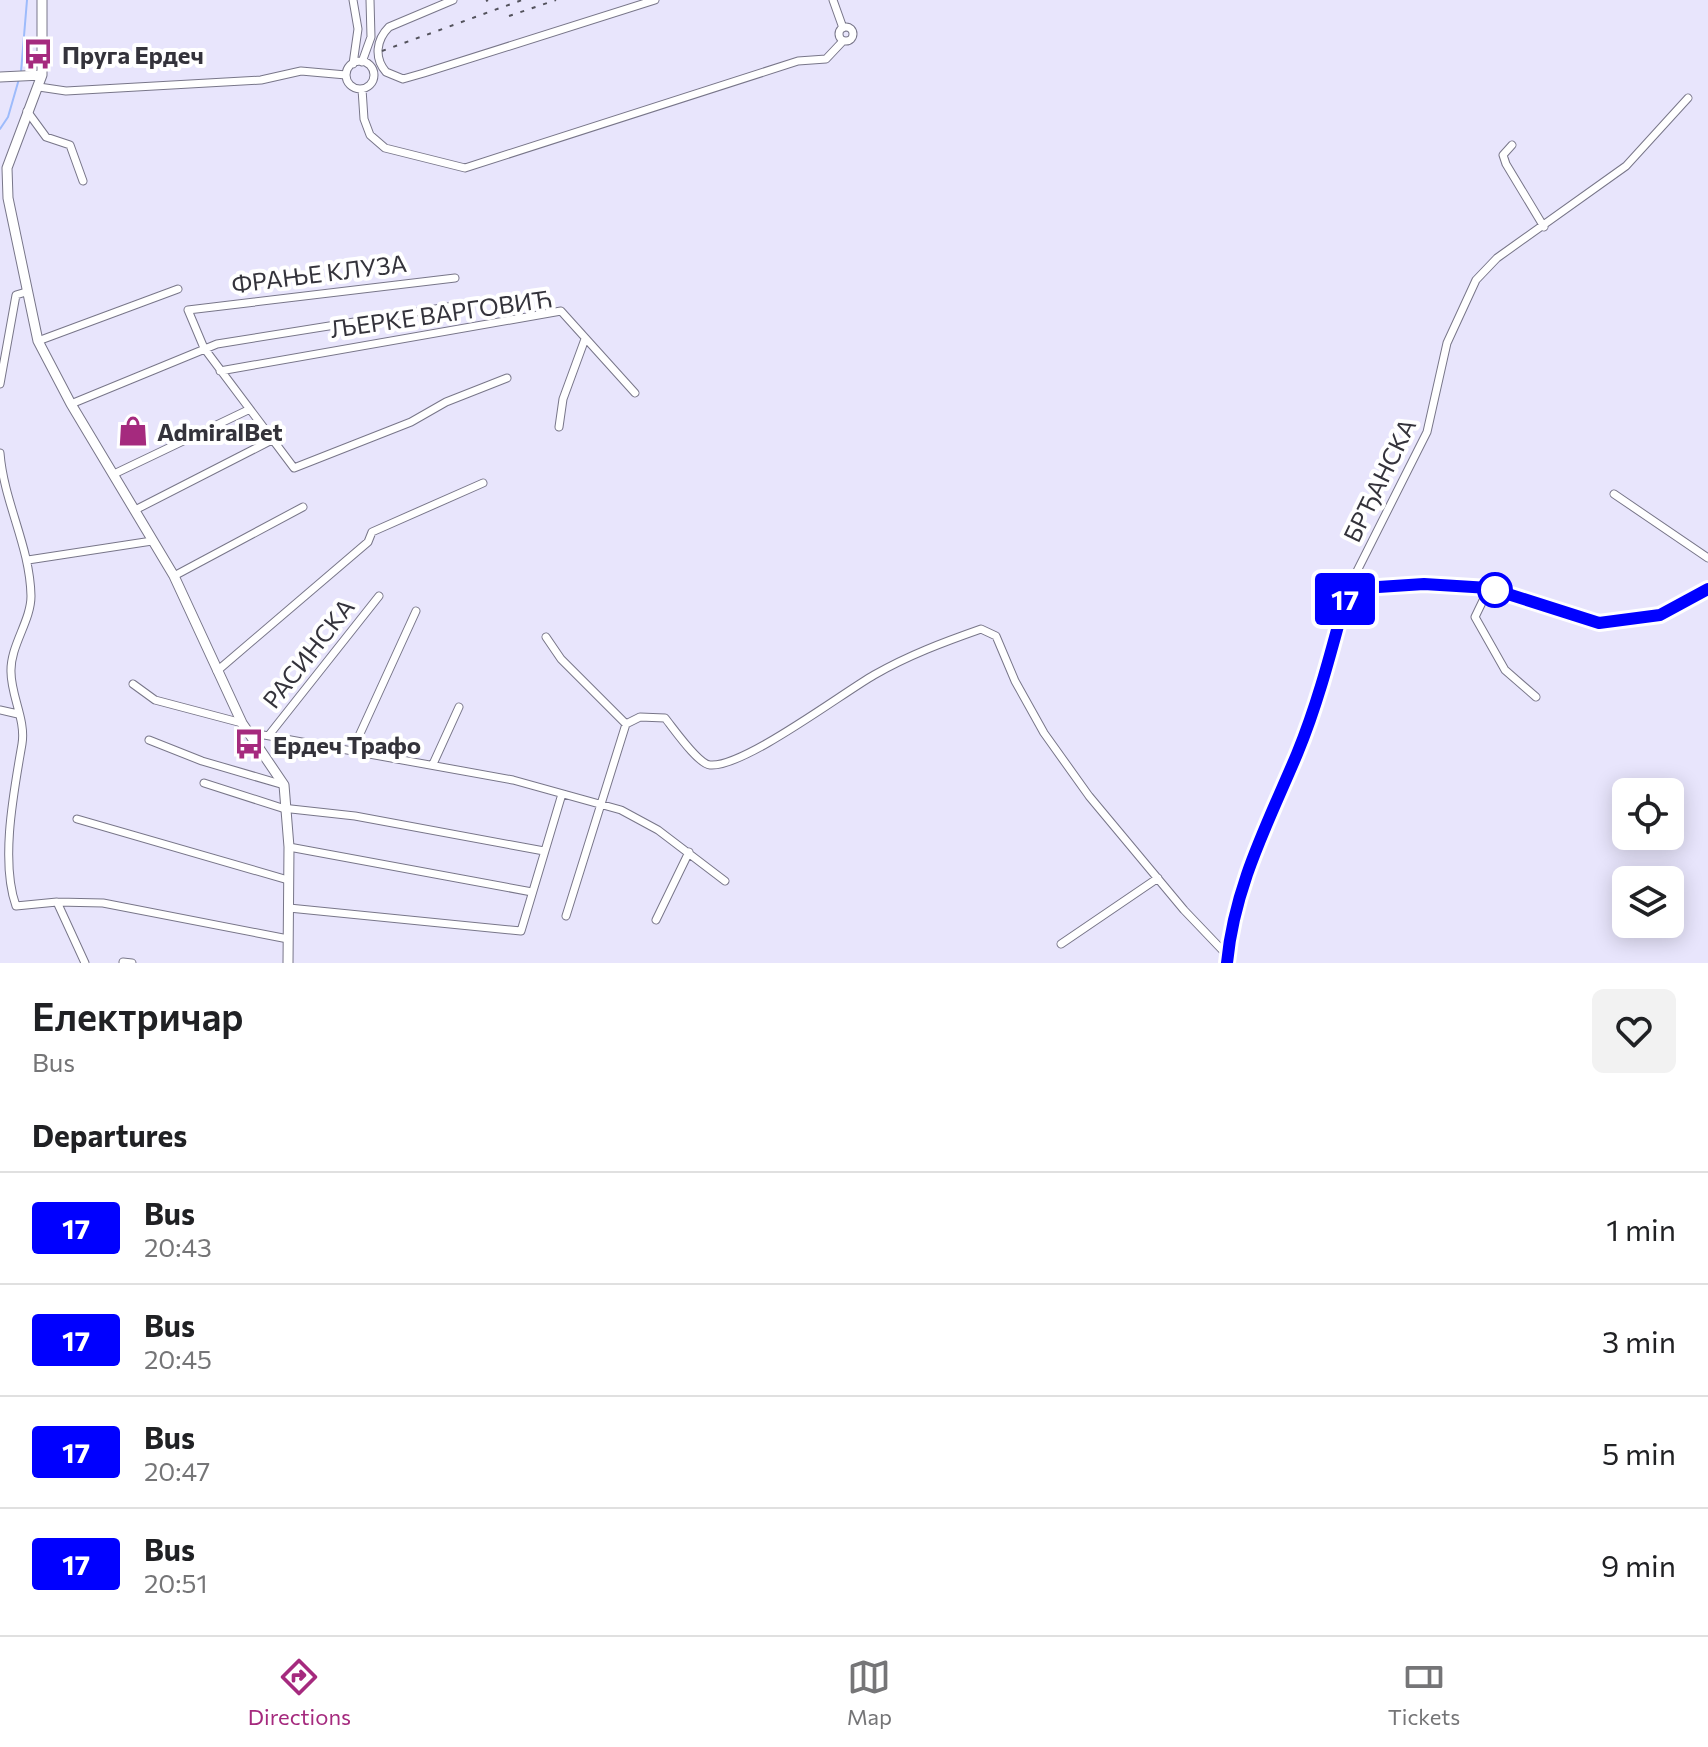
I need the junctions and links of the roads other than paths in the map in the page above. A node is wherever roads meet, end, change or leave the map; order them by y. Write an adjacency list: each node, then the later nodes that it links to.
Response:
1 (42, 0): 9 (street)
2 (353, 0): 7 (street)
3 (370, 0): 7 (street)
4 (453, 0): 5 (street)
5 (655, 0)
6 (833, 0): 12 (street)
7 (357, 63): 8 (street); 12 (street)
8 (346, 75): 11 (street); 12 (street)
9 (36, 76): 10 (street); 11 (street)
10 (0, 77)
11 (39, 87): 14 (street)
12 (362, 89)
13 (1688, 98): 17 (street, БРЂАНСКА)
14 (27, 111): 16 (street); 20 (street)
15 (1512, 145): 17 (street)
16 (83, 181)
17 (1544, 227): 46 (street, БРЂАНСКА)
18 (455, 278): 24 (street, ФРАЊЕ КЛУЗА)
19 (178, 289): 23 (street)
20 (26, 292): 23 (street); 27 (street)
21 (454, 306): 24 (street)
22 (585, 339): 25 (street, ЉЕРКЕ ВАРГОВИЋ); 28 (street, ЉЕРКЕ ВАРГОВИЋ); 31 (street)
23 (38, 341): 29 (street)
24 (204, 348): 25 (street); 29 (street)
25 (220, 371): 30 (street)
26 (507, 378): 32 (street)
27 (0, 384)
28 (635, 393)
29 (71, 404): 34 (street)
30 (248, 410): 32 (street); 34 (street)
31 (559, 427)
32 (272, 440): 38 (street)
33 (0, 453): 41 (street)
34 (114, 474): 38 (street)
35 (483, 483): 50 (street)
36 (1614, 494): 40 (street)
37 (303, 507): 42 (street)
38 (135, 510): 39 (street)
39 (152, 541): 41 (street); 42 (street)
40 (1708, 558)
41 (28, 560): 55 (street)
42 (174, 576): 50 (street)
43 (1317, 587): 46 (street)
44 (1489, 588): 45 (street); 46 (street); 52 (street)
45 (1708, 588)
46 (1348, 589): 81 (street, БРЂАНСКА)
47 (379, 596): 58 (street, РАСИНСКА)
48 (416, 611): 60 (street)
49 (546, 637): 56 (street)
50 (217, 671): 57 (street)
51 (133, 684): 57 (street)
52 (1536, 697)
53 (459, 707): 61 (street)
54 (0, 710): 55 (street)
55 (18, 714): 75 (street)
56 (626, 724): 65 (street); 71 (street)
57 (244, 728): 58 (street); 63 (street)
58 (269, 735): 60 (street)
59 (149, 740): 63 (street)
60 (353, 749): 61 (street)
61 (433, 764): 64 (street)
62 (204, 783): 66 (street)
63 (284, 785): 66 (street)
64 (562, 794): 65 (street); 69 (street)
65 (600, 806): 70 (street); 77 (street)
66 (288, 808): 68 (street); 69 (street)
67 (77, 819): 72 (street)
68 (289, 847): 72 (street); 74 (street)
69 (544, 851): 74 (street)
70 (689, 852): 73 (street); 78 (street)
71 (1158, 878): 80 (street); 81 (street)
72 (288, 880): 76 (street)
73 (725, 881)
74 (532, 892): 76 (street)
75 (57, 902): 79 (street); 82 (street)
76 (289, 908): 79 (street)
77 (566, 916)
78 (656, 920)
79 (288, 939): 83 (street)
80 (1061, 944)
81 (1227, 959)
82 (85, 963)
83 (288, 963)

